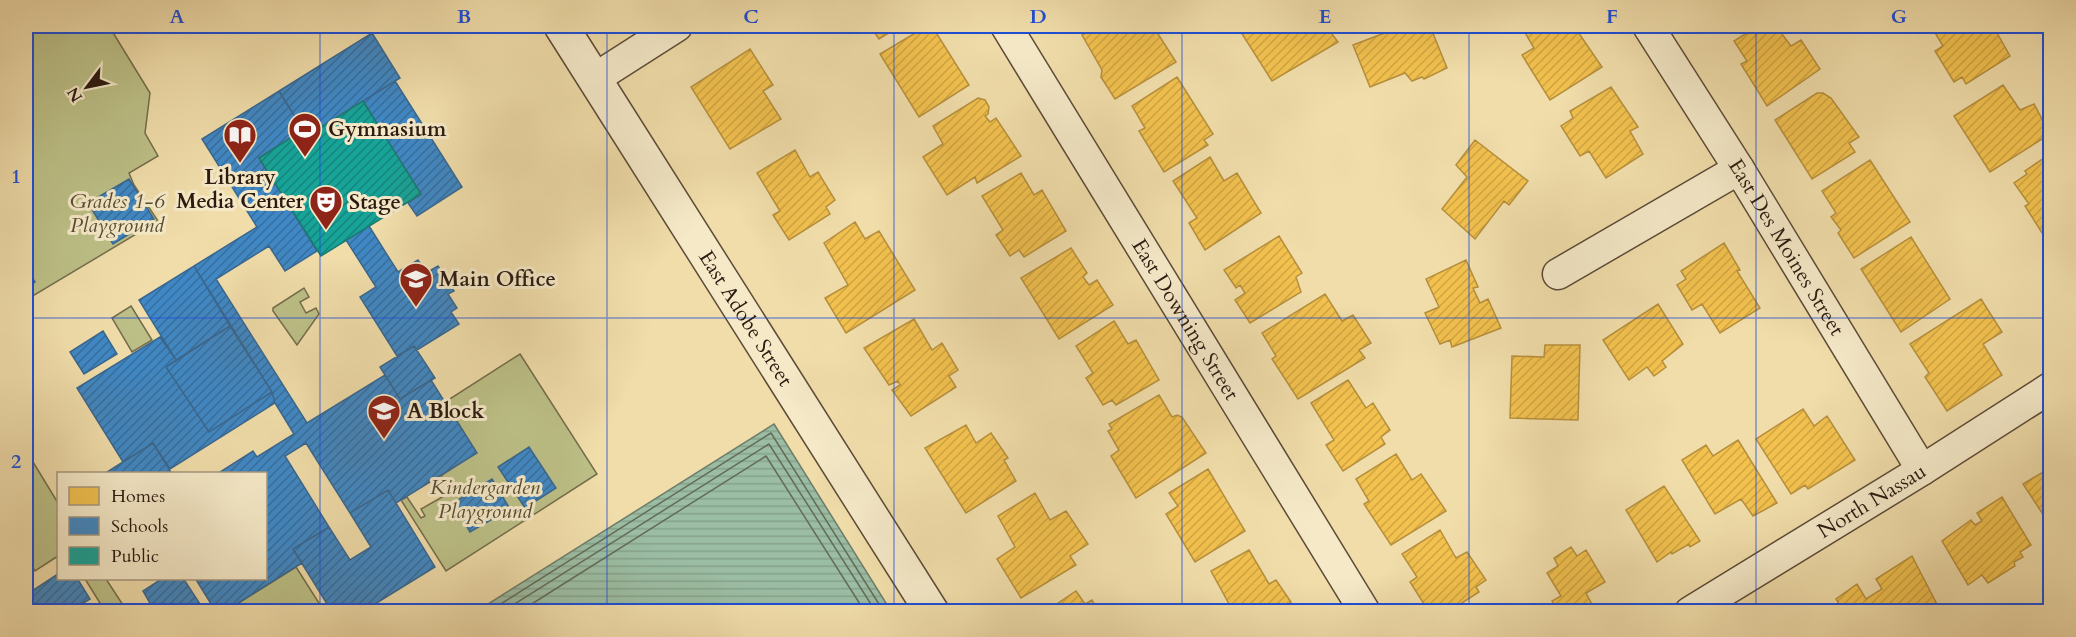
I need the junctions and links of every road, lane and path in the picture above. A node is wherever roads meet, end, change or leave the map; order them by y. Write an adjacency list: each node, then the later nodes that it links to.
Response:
1 (561, 26): 5 (street, East Adobe Street)
2 (677, 26): 5 (street)
3 (1006, 26): 11 (street, East Downing Street)
4 (1648, 26): 6 (street, East Des Moines Street)
5 (594, 79): 10 (street, East Adobe Street)
6 (1739, 169): 7 (street); 9 (street, East Des Moines Street)
7 (1558, 274)
8 (2050, 388): 9 (street, North Nassau)
9 (1922, 470): 12 (street, North Nassau)
10 (932, 612)
11 (1365, 612)
12 (1690, 612)

